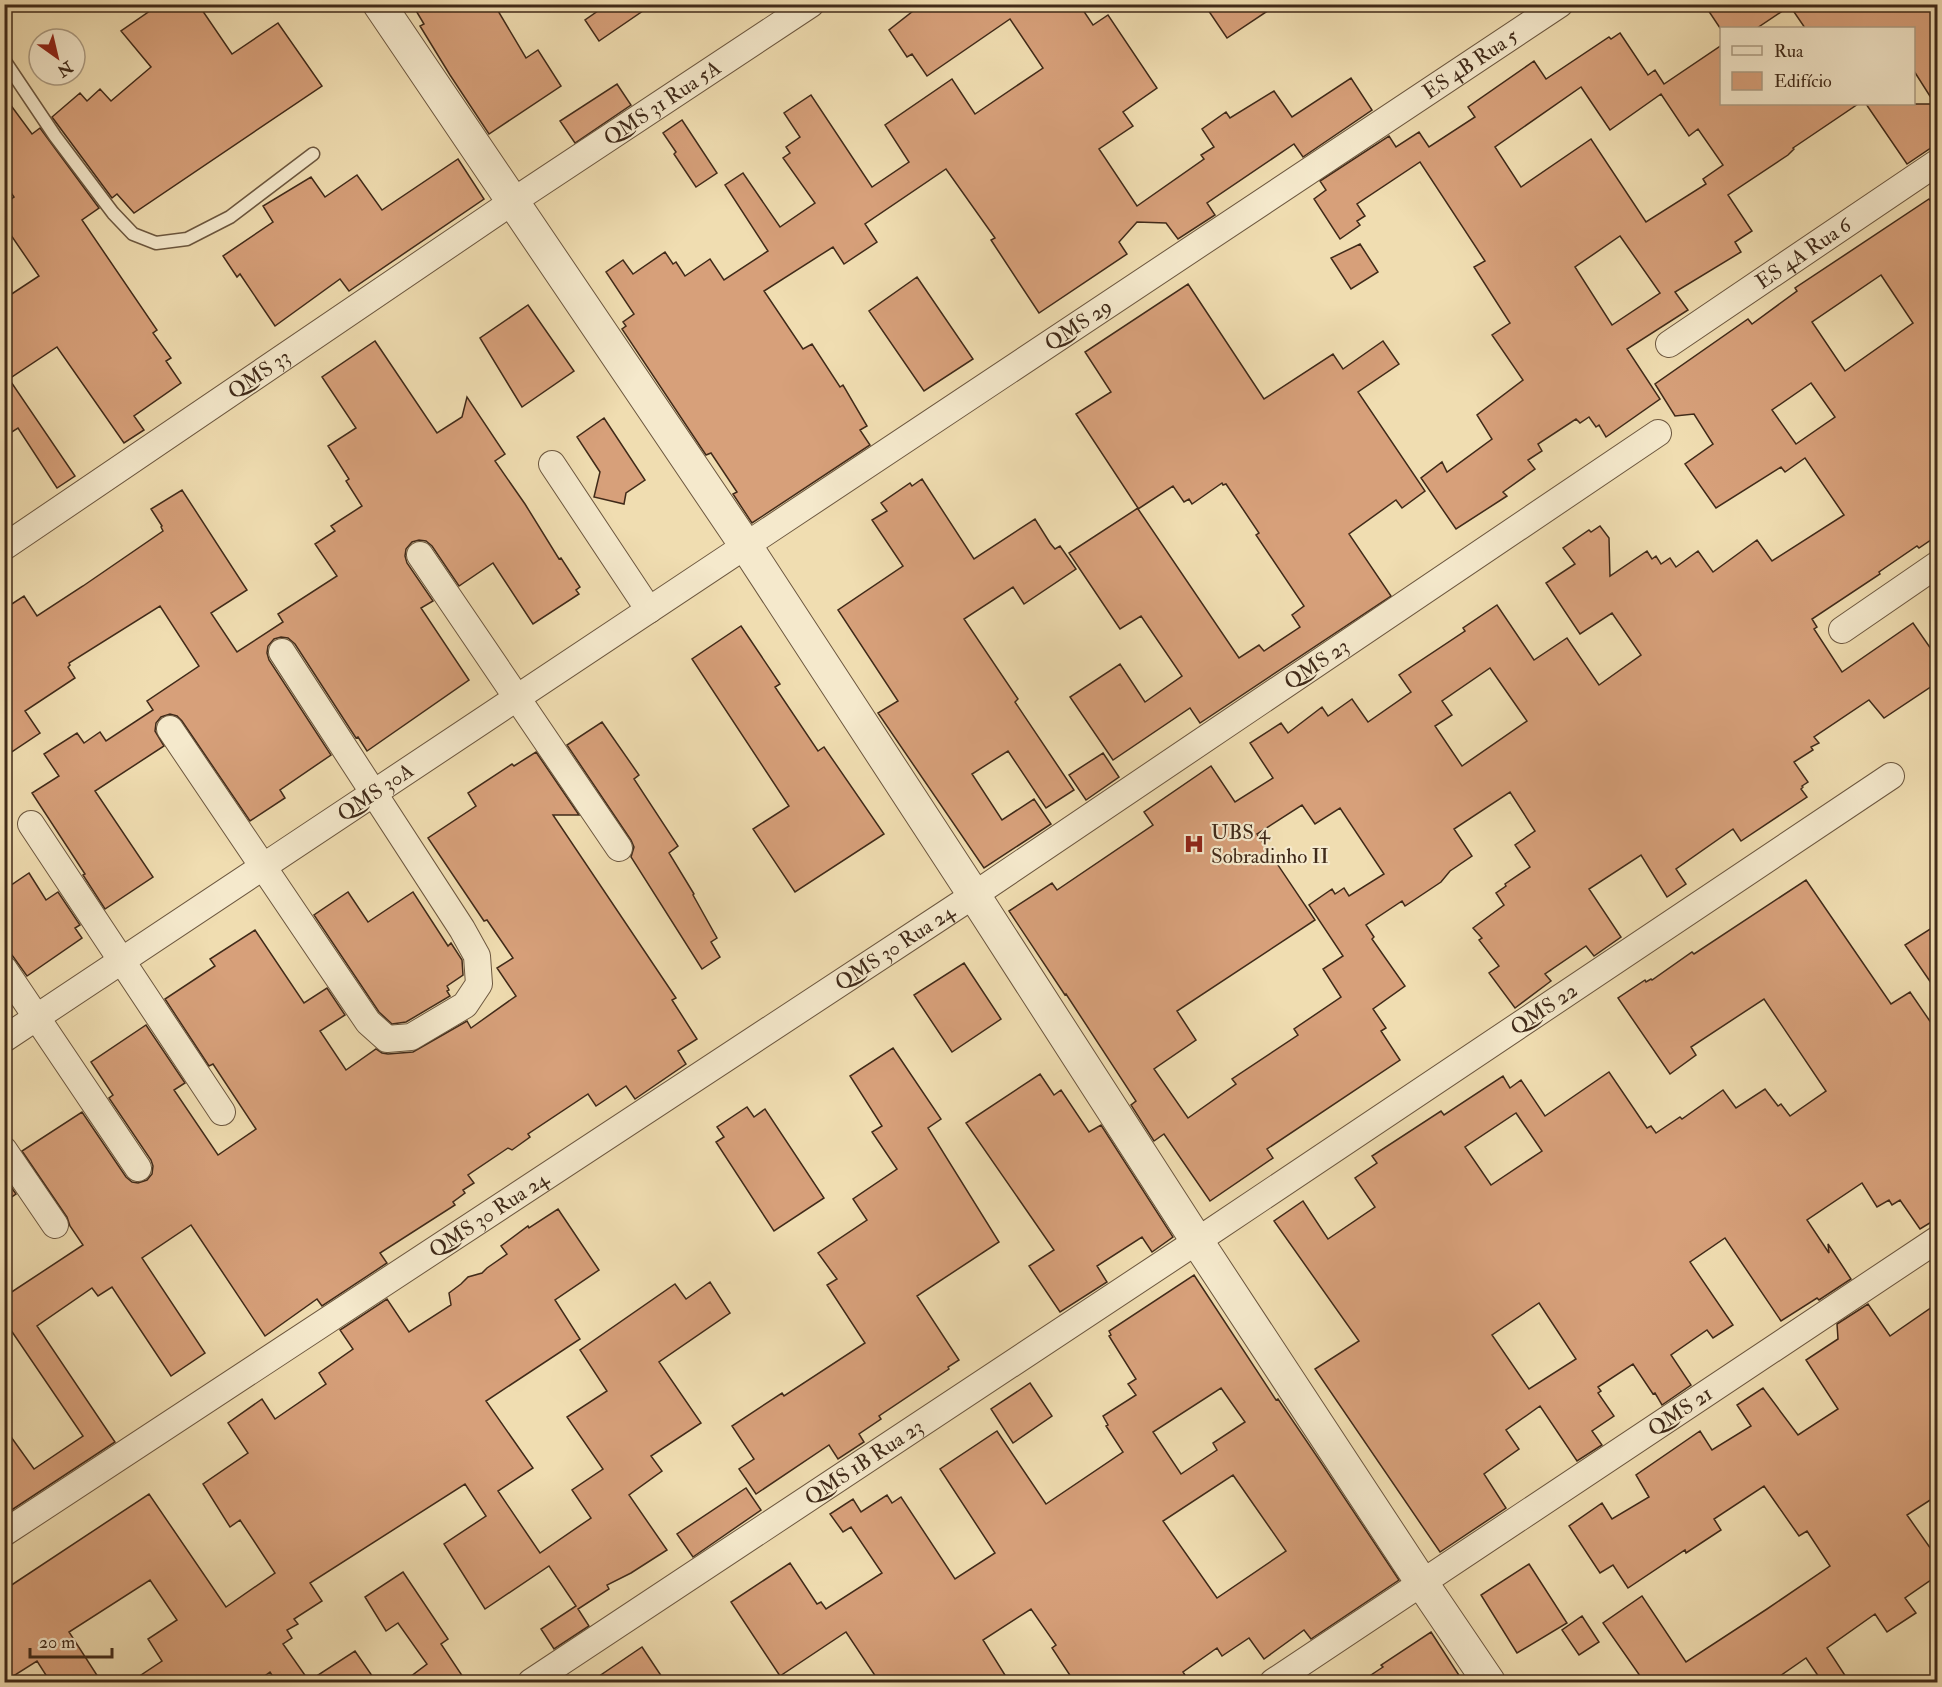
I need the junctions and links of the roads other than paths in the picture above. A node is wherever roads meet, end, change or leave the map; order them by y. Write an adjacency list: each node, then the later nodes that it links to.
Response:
1 (379, 4): 8 (street)
2 (811, 4): 8 (street, QMS 31 Rua 5A)
3 (1560, 4): 5 (street, ES 4B Rua 5)
4 (4, 60): 6 (lane)
5 (1411, 103): 12 (street, QMS 29)
6 (314, 154)
7 (1938, 162): 9 (street, ES 4A Rua 6)
8 (512, 202): 12 (street); 13 (street, QMS 33)
9 (1669, 345)
10 (1658, 433): 26 (street, QMS 23)
11 (552, 464): 16 (street)
12 (746, 546): 16 (street, QMS 30A); 26 (street)
13 (4, 547)
14 (420, 555): 19 (street)
15 (1938, 564): 17 (street)
16 (649, 610): 19 (street, QMS 30A)
17 (1842, 630)
18 (282, 652): 22 (street)
19 (516, 699): 22 (street, QMS 30A); 24 (street)
20 (170, 729): 25 (street)
21 (1891, 776): 36 (street, QMS 22)
22 (373, 794): 25 (street, QMS 30A); 25 (street)
23 (31, 824): 27 (street)
24 (619, 849)
25 (262, 867): 27 (street, QMS 30A)
26 (975, 895): 36 (street); 37 (street, QMS 30 Rua 24)
27 (123, 960): 29 (street, QMS 30A); 31 (street)
28 (4, 969): 29 (street)
29 (37, 1017): 30 (street, QMS 30A); 33 (street)
30 (4, 1039)
31 (222, 1112)
32 (4, 1150): 34 (street)
33 (138, 1168)
34 (54, 1225)
35 (1938, 1239): 38 (street, QMS 21)
36 (1197, 1241): 38 (street); 39 (street, QMS 1B Rua 23)
37 (4, 1533)
38 (1422, 1583): 40 (street, QMS 21); 41 (street)
39 (531, 1683)
40 (1274, 1683)
41 (1489, 1683)

